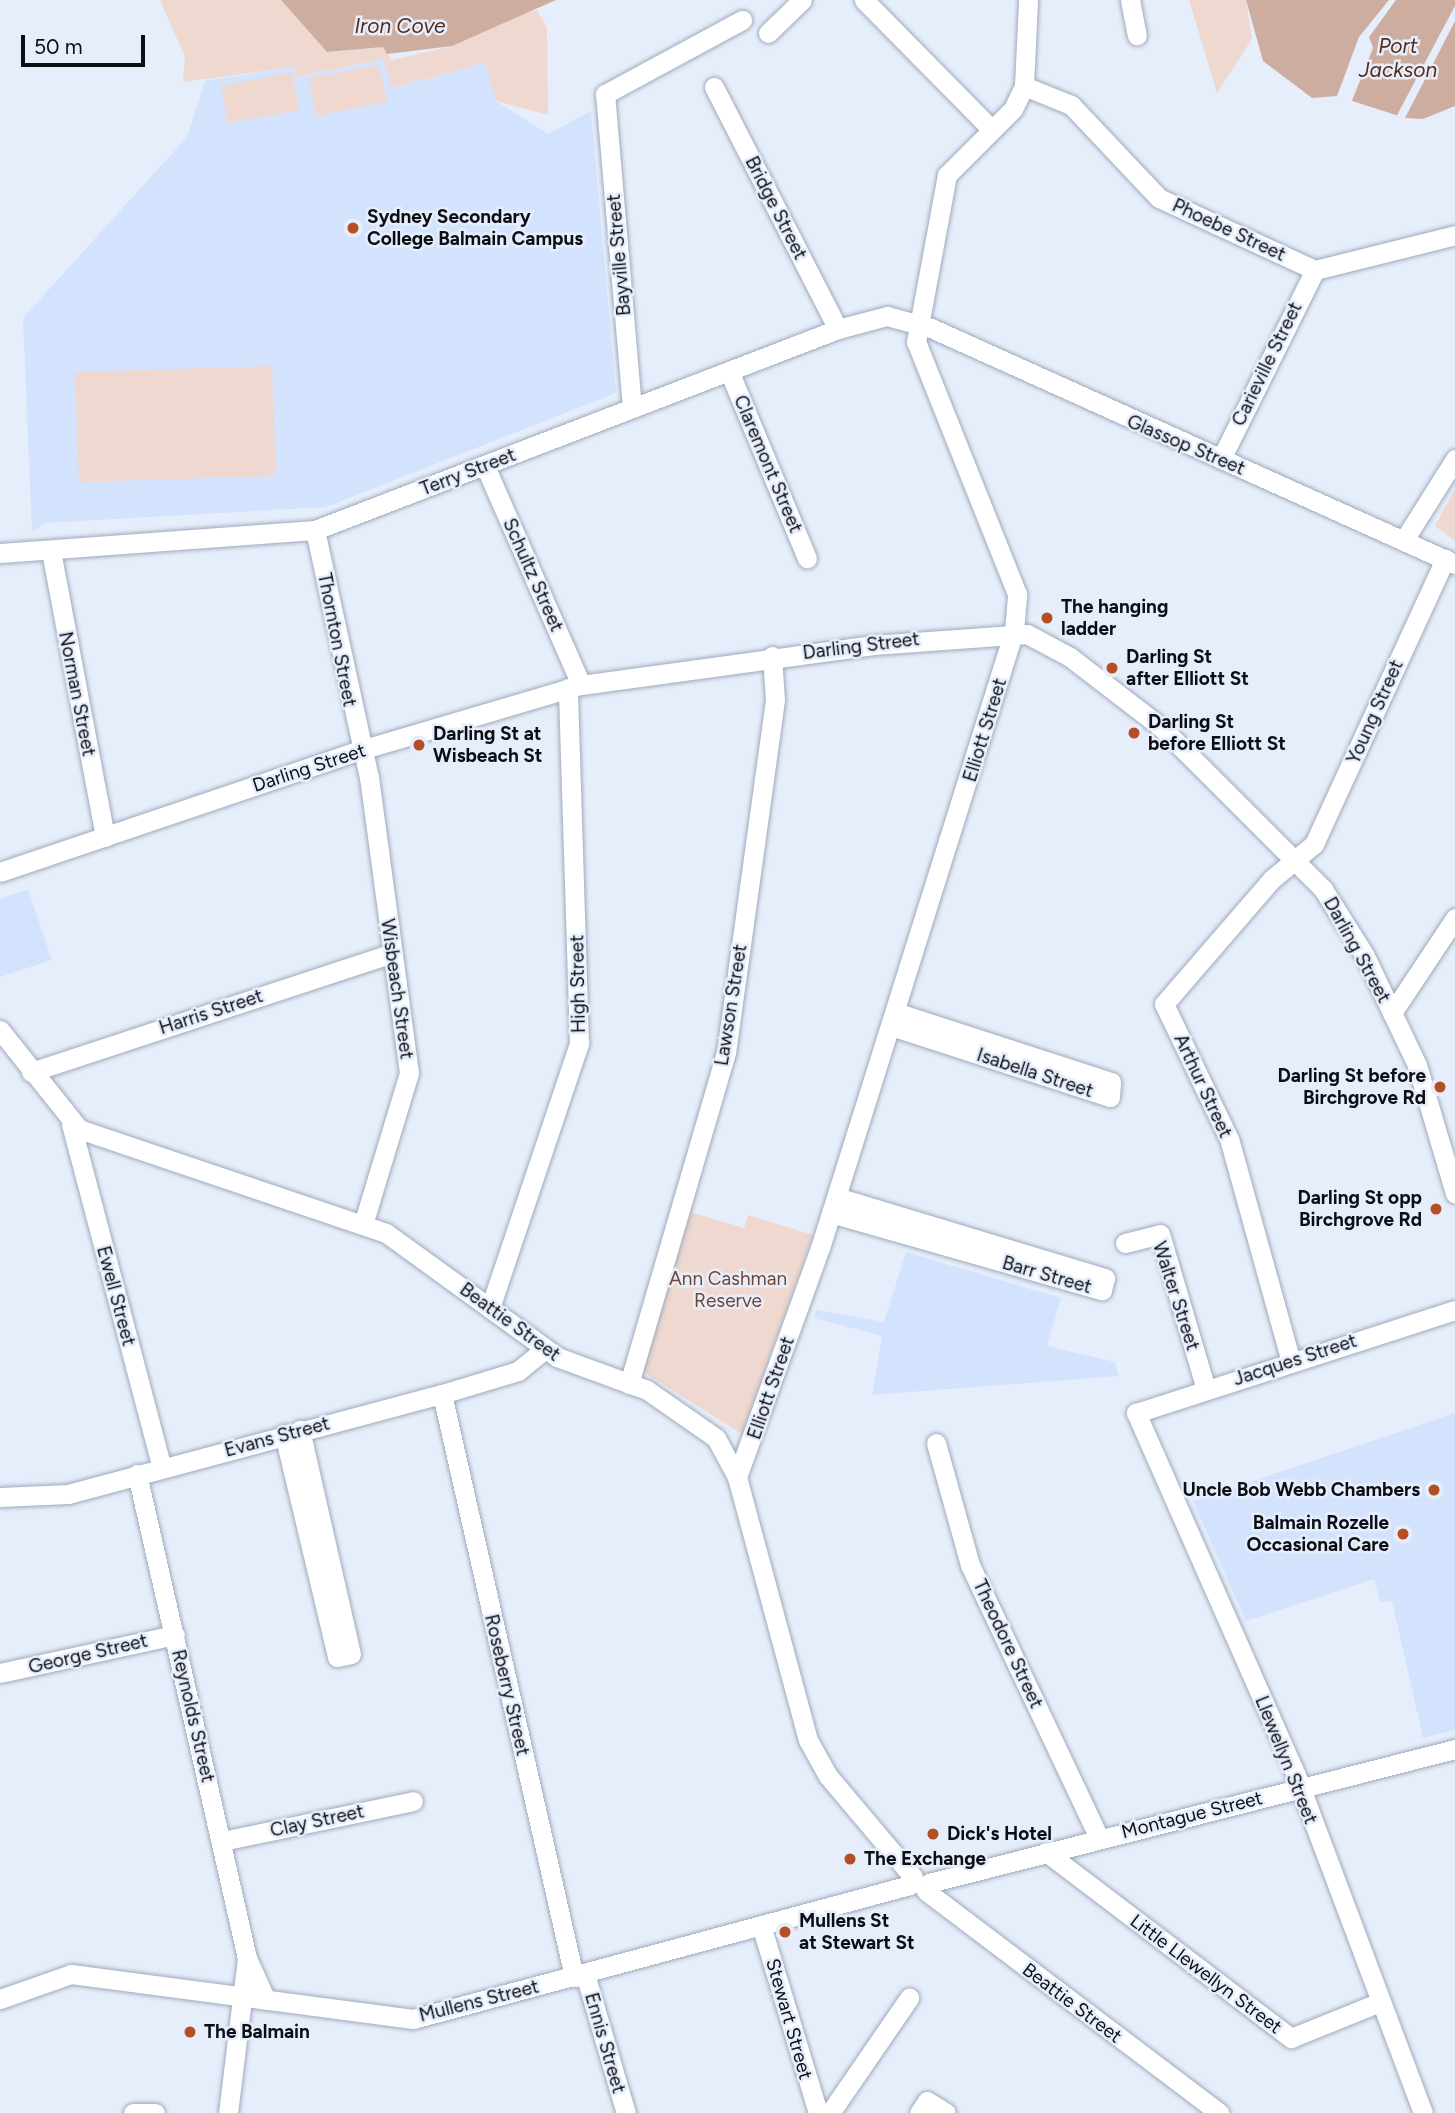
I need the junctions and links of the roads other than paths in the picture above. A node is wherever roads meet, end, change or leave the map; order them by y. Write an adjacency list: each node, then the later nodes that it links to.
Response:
1 (802, 0): 6 (street)
2 (864, 0): 10 (street)
3 (1028, 0): 8 (street)
4 (1130, 0): 7 (street)
5 (741, 20): 16 (street, Bayville Street)
6 (768, 33)
7 (1136, 35)
8 (1024, 86): 10 (street, Elliott Street); 12 (street, Phoebe Street)
9 (714, 87): 14 (street, Bridge Street)
10 (992, 129): 13 (street, Elliott Street)
11 (1455, 235): 12 (street)
12 (1315, 270): 17 (street, Carieville Street)
13 (918, 324): 14 (street, Terry Street); 17 (street, Glassop Street); 26 (street, Elliott Street)
14 (838, 329): 15 (street, Terry Street)
15 (729, 371): 16 (street, Terry Street); 24 (street, Claremont Street)
16 (632, 408): 19 (street, Terry Street)
17 (1221, 459): 21 (street, Glassop Street)
18 (1455, 459): 21 (street)
19 (485, 466): 20 (street, Terry Street); 28 (street, Schultz Street)
20 (315, 530): 22 (street, Terry Street); 29 (street, Thornton Street)
21 (1404, 540): 25 (street, Glassop Street)
22 (51, 551): 23 (street, Terry Street); 30 (street, Norman Street)
23 (0, 553)
24 (807, 558)
25 (1450, 562): 31 (street, Young Street)
26 (1014, 631): 27 (street, Darling Street); 31 (street, Darling Street); 36 (street, Elliott Street)
27 (772, 656): 28 (street, Darling Street); 51 (street, Lawson Street)
28 (574, 687): 29 (street, Darling Street); 47 (street, High Street)
29 (361, 750): 30 (street, Darling Street); 34 (street, Wisbeach Street)
30 (105, 837): 32 (street, Darling Street)
31 (1296, 856): 35 (street, Darling Street); 50 (street, Arthur Street)
32 (0, 872)
33 (1455, 918): 35 (street)
34 (392, 953): 40 (street, Harris Street); 44 (street, Wisbeach Street)
35 (1392, 1013): 42 (street, Darling Street)
36 (893, 1019): 39 (street, Isabella Street); 43 (street, Elliott Street)
37 (0, 1030): 38 (street)
38 (9, 1056): 40 (street)
39 (1037, 1066)
40 (31, 1072): 41 (street)
41 (71, 1124): 44 (street, Beattie Street); 57 (street, Ewell Street)
42 (1455, 1193)
43 (834, 1205): 46 (street, Barr Street); 59 (street, Elliott Street)
44 (363, 1224): 47 (street, Beattie Street)
45 (1125, 1243): 52 (street, Walter Street)
46 (1038, 1265)
47 (490, 1308): 49 (street, Beattie Street)
48 (1455, 1310): 50 (street, Jacques Street)
49 (545, 1349): 51 (street, Beattie Street); 53 (street, Evans Street)
50 (1291, 1362): 52 (street, Jacques Street)
51 (629, 1384): 59 (street, Beattie Street)
52 (1206, 1389): 54 (street, Jacques Street)
53 (442, 1394): 55 (street, Evans Street); 73 (street, Roseberry Street)
54 (1136, 1413): 65 (street, Llewellyn Street)
55 (292, 1432): 57 (street, Evans Street); 61 (street)
56 (936, 1443): 67 (street, Theodore Street)
57 (162, 1468): 58 (street, Evans Street)
58 (137, 1475): 60 (street, Evans Street); 62 (street, Reynolds Street)
59 (737, 1477): 70 (street, Beattie Street)
60 (0, 1497)
61 (318, 1550)
62 (175, 1634): 63 (street, George Street); 68 (street, Reynolds Street)
63 (0, 1673)
64 (1455, 1749): 65 (street, Montague Street)
65 (1300, 1788): 67 (street, Montague Street); 78 (street, Llewellyn Street)
66 (413, 1801): 68 (street, Clay Street)
67 (1099, 1839): 69 (street, Montague Street)
68 (222, 1841): 72 (street, Reynolds Street)
69 (1046, 1852): 70 (street, Montague Street); 78 (street, Little Llewellyn Street)
70 (920, 1884): 71 (street, Mullens Street); 87 (street, Beattie Street)
71 (761, 1925): 73 (street, Mullens Street); 84 (street, Stewart Street)
72 (247, 1958): 74 (street, Reynolds Street); 77 (street, Reynolds Street)
73 (579, 1975): 77 (street, Mullens Street); 83 (street, Ennis Street)
74 (240, 1996): 76 (street, Mullens Street); 77 (street, Mullens Street); 82 (street, Reynolds Street)
75 (909, 1998): 85 (street)
76 (0, 1999)
77 (266, 2000)
78 (1380, 2002): 88 (street, Llewellyn Street)
79 (923, 2107): 86 (street)
80 (134, 2113): 81 (street)
81 (155, 2113)
82 (229, 2113)
83 (626, 2113)
84 (818, 2113)
85 (830, 2113)
86 (946, 2113)
87 (1220, 2113)
88 (1423, 2113)

